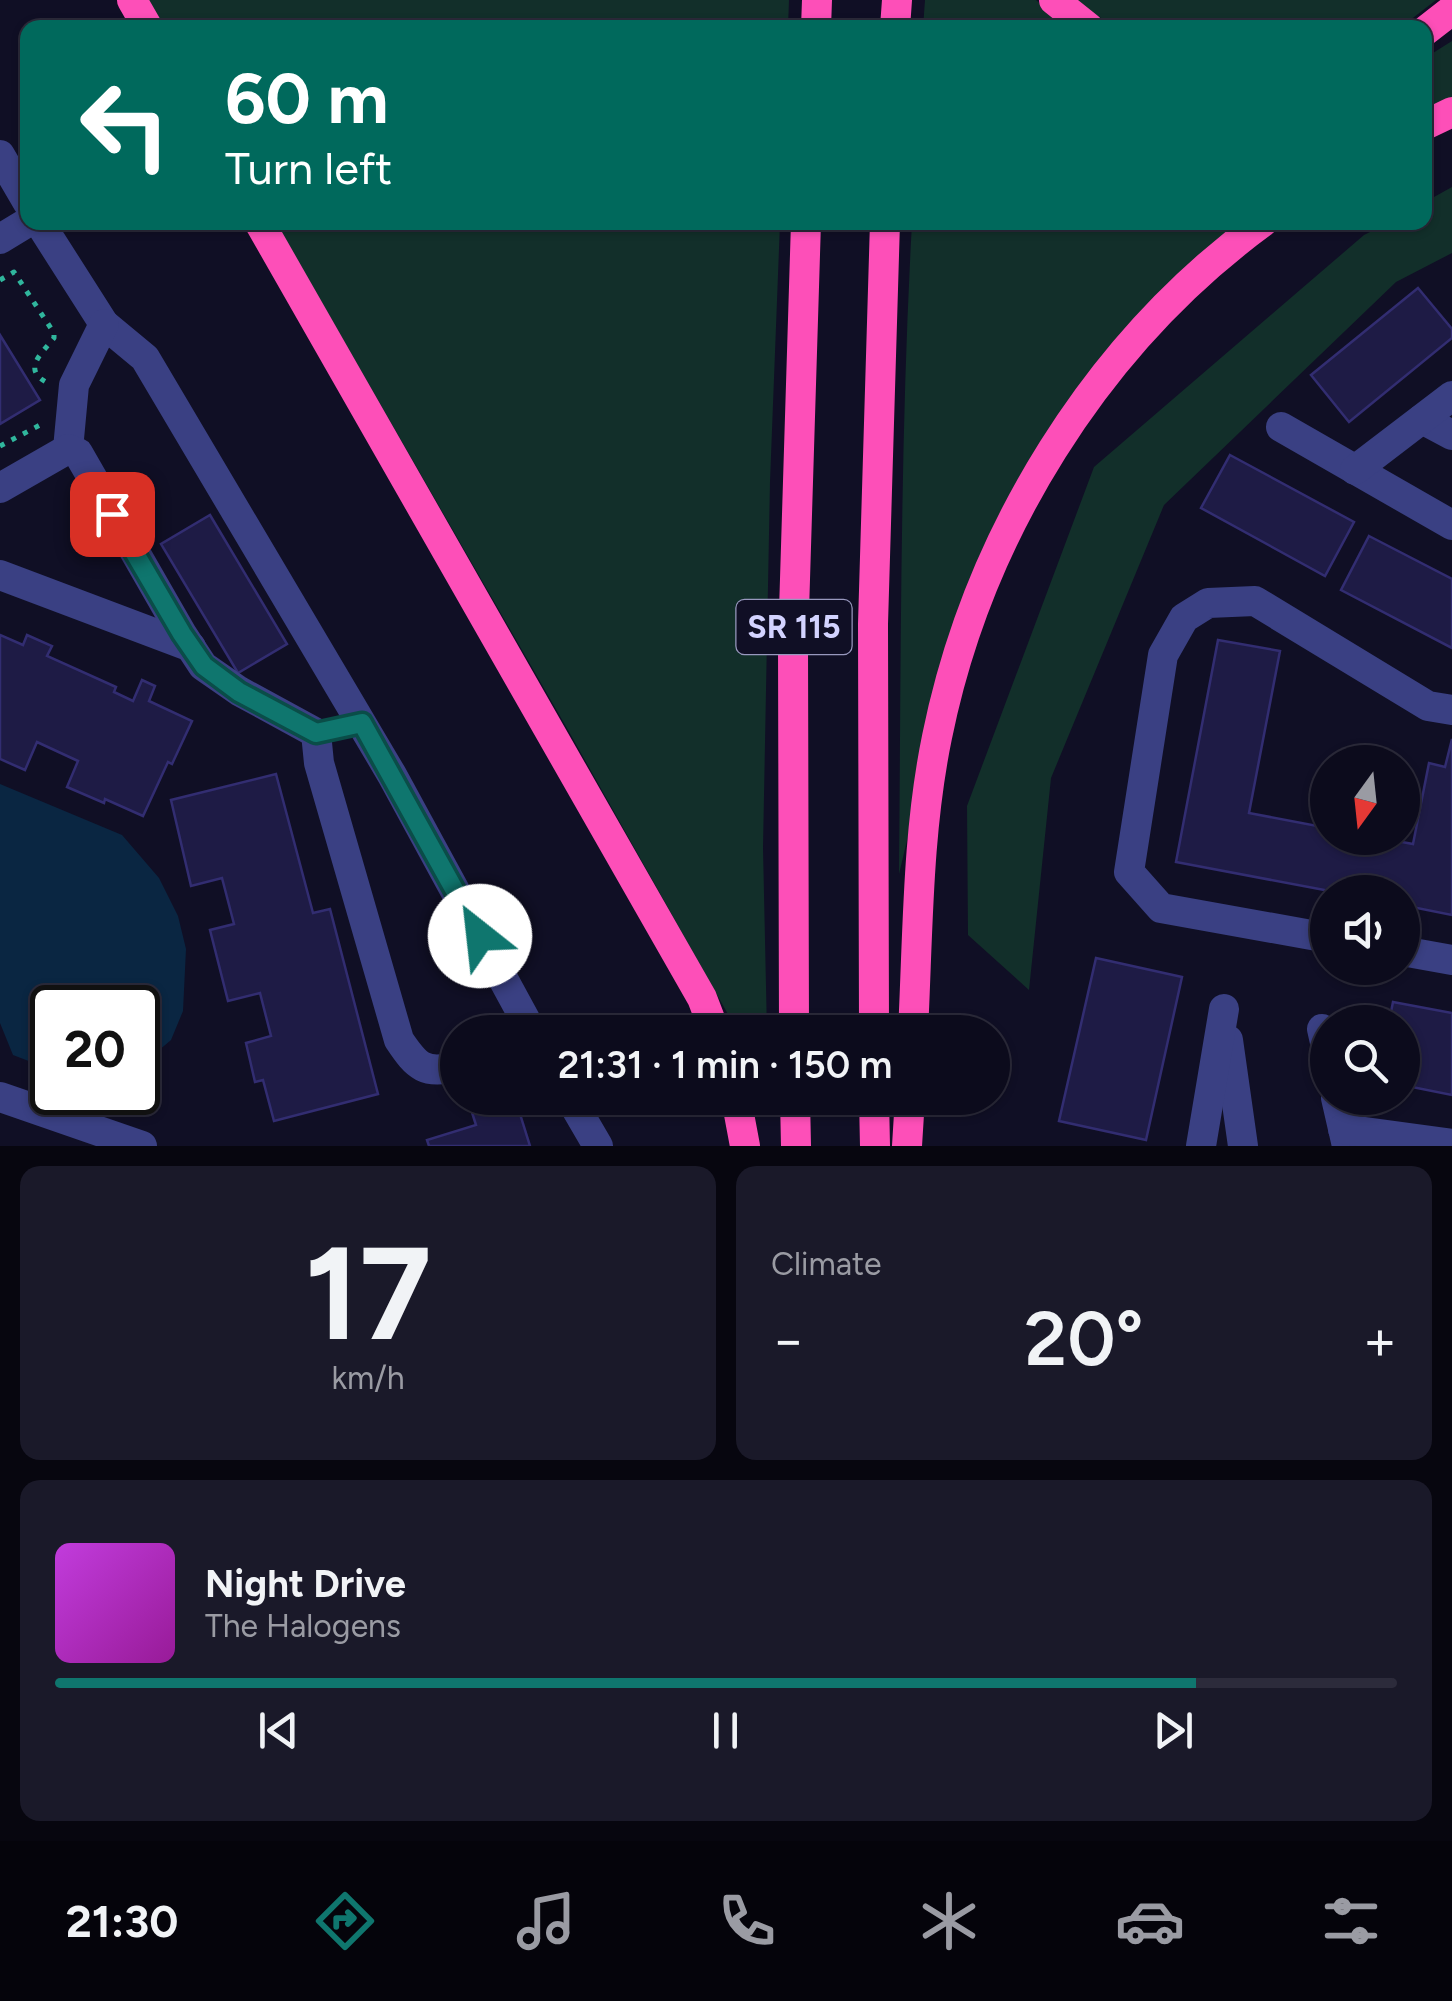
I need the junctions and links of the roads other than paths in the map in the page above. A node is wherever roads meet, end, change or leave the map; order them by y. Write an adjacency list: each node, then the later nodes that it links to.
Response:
1 (1054, 0): 3 (highway)
2 (1452, 10): 4 (highway)
3 (1079, 20)
4 (1432, 26)
5 (2, 164): 6 (street)
6 (20, 191)
7 (44, 230): 12 (street)
8 (265, 230): 30 (highway)
9 (806, 230): 31 (highway, SR 115)
10 (885, 230): 32 (highway, SR 115)
11 (1253, 230): 33 (highway)
12 (104, 324): 17 (street); 24 (street)
13 (1452, 396): 14 (street)
14 (1422, 419): 16 (street); 18 (street)
15 (1280, 428): 18 (street)
16 (1452, 434)
17 (68, 449): 19 (street); 22 (street)
18 (1355, 470): 20 (street)
19 (0, 488)
20 (1452, 525)
21 (0, 575): 22 (street)
22 (191, 647): 25 (street)
23 (1452, 710): 26 (street)
24 (362, 723): 25 (street); 29 (street)
25 (316, 733): 34 (street)
26 (1310, 935)
27 (1420, 954): 28 (street)
28 (1452, 960)
29 (523, 1015)
30 (708, 1015)
31 (794, 1015)
32 (874, 1015)
33 (914, 1015)
34 (440, 1071)
35 (0, 1097): 43 (street)
36 (580, 1115): 44 (street)
37 (739, 1115): 45 (highway)
38 (796, 1115): 46 (highway)
39 (874, 1115): 47 (highway)
40 (909, 1115): 48 (highway)
41 (1345, 1138): 42 (street)
42 (1452, 1144)
43 (142, 1146)
44 (598, 1146)
45 (745, 1146)
46 (796, 1146)
47 (875, 1146)
48 (908, 1146)
49 (1201, 1146): 50 (street)
50 (1244, 1146)

